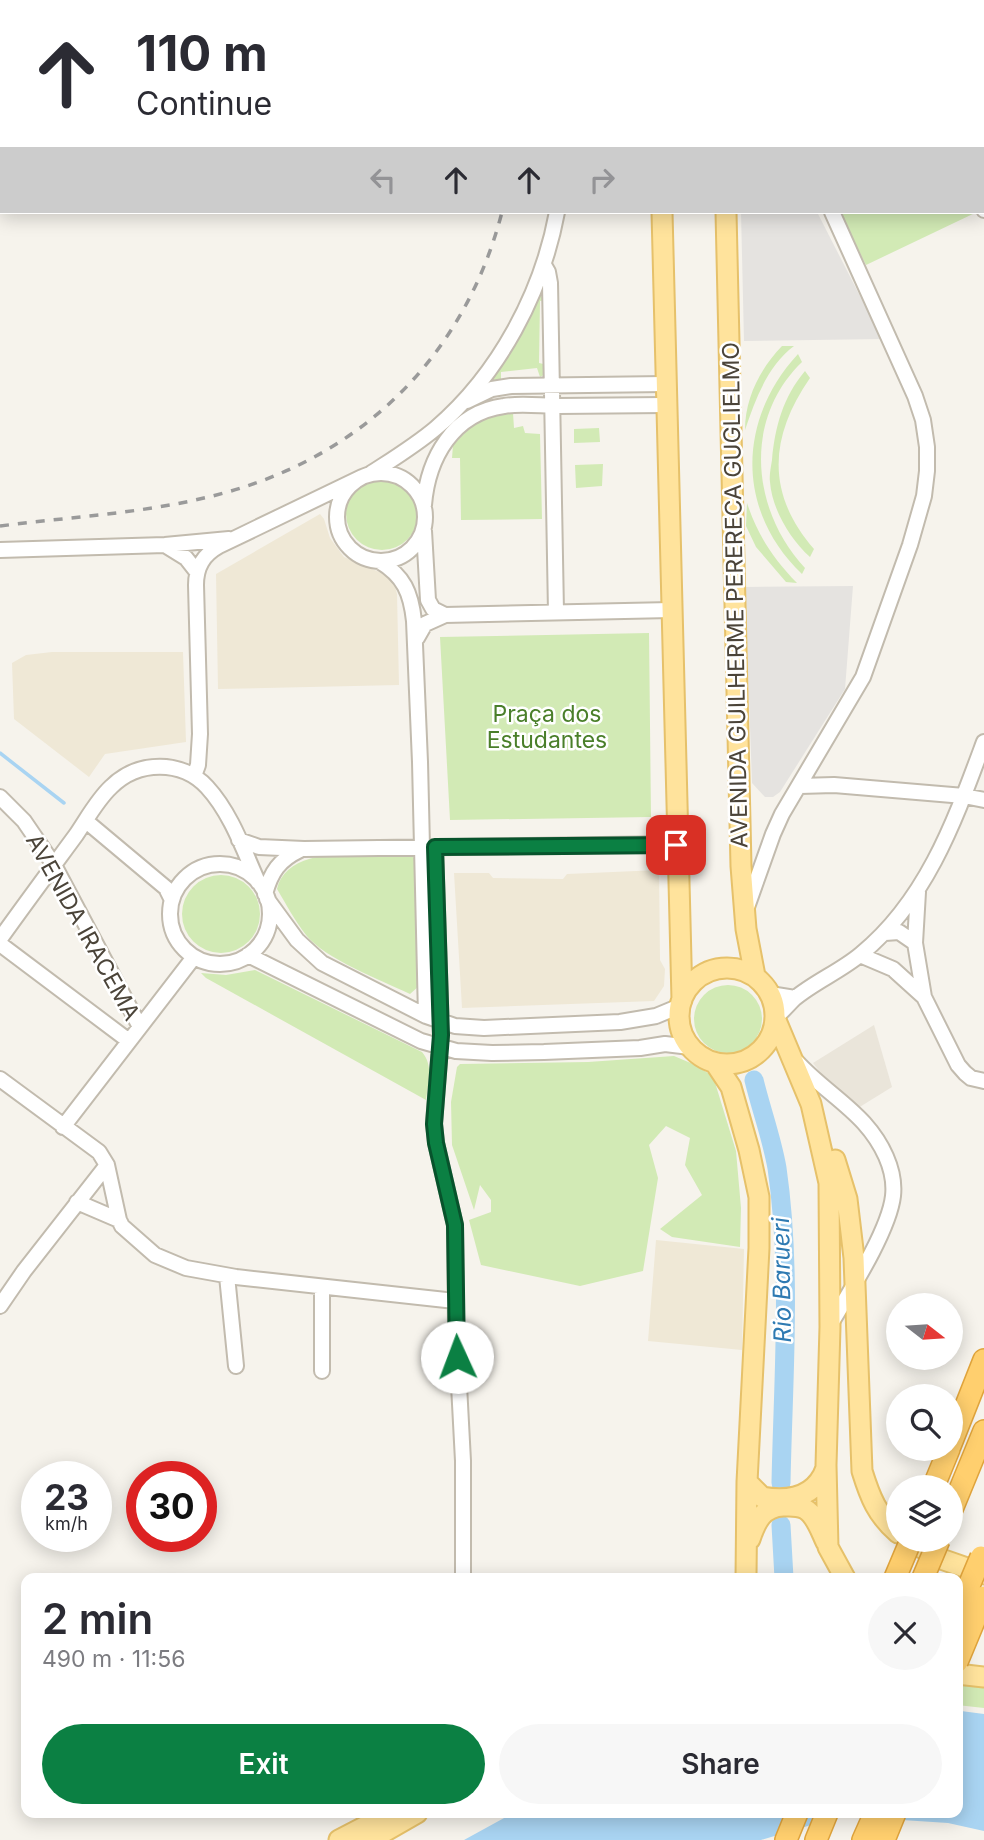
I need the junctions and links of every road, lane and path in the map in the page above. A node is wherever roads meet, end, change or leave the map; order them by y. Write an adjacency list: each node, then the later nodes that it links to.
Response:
1 (557, 214): 5 (street)
2 (662, 214): 6 (main road)
3 (726, 214): 42 (main road, AVENIDA GUILHERME PERERECA GUGLIELMO)
4 (833, 214): 26 (street)
5 (544, 265): 7 (street); 10 (street)
6 (665, 384): 7 (street); 8 (main road)
7 (553, 386): 9 (street); 10 (street)
8 (665, 405): 9 (street); 21 (main road)
9 (553, 406): 13 (street); 22 (street)
10 (458, 407): 11 (street)
11 (366, 475): 12 (street); 13 (street); 14 (street)
12 (306, 504): 14 (street); 16 (street)
13 (424, 505): 15 (street)
14 (337, 517): 19 (street)
15 (424, 529): 19 (street); 23 (street)
16 (234, 538): 17 (street); 20 (street)
17 (164, 545): 18 (street); 20 (street)
18 (0, 550)
19 (379, 561): 24 (street)
20 (197, 572): 27 (street)
21 (671, 610): 22 (street); 35 (main road)
22 (556, 612): 23 (street)
23 (445, 615): 24 (street)
24 (416, 643): 36 (street)
25 (984, 742): 30 (street)
26 (817, 757): 28 (street); 29 (street)
27 (194, 776): 33 (street); 34 (street)
28 (834, 785): 29 (street); 30 (street)
29 (800, 786): 42 (street)
30 (964, 796): 32 (street); 40 (street)
31 (0, 797): 38 (street, AVENIDA IRACEMA)
32 (984, 800)
33 (86, 821): 38 (street); 41 (street)
34 (239, 840): 37 (street); 39 (street)
35 (676, 845): 36 (street); 53 (main road)
36 (428, 847): 37 (street); 54 (street); 56 (street)
37 (304, 849): 39 (street)
38 (54, 865): 44 (street); 57 (street, AVENIDA IRACEMA)
39 (263, 892): 41 (street); 46 (street); 54 (street)
40 (918, 892): 43 (street); 45 (street)
41 (172, 900): 48 (street)
42 (748, 906): 49 (main road, AVENIDA GUILHERME PERERECA GUGLIELMO)
43 (885, 933): 45 (street); 47 (street)
44 (0, 942): 58 (street)
45 (915, 943): 51 (street)
46 (248, 955): 48 (street); 60 (street)
47 (860, 955): 51 (street); 52 (street)
48 (194, 957): 57 (street)
49 (755, 976): 50 (main road); 53 (main road)
50 (770, 994): 52 (street); 55 (main road)
51 (924, 997): 64 (street)
52 (795, 998): 55 (street)
53 (681, 1003): 56 (street); 59 (main road)
54 (426, 1016): 56 (street)
55 (775, 1018): 61 (main road); 62 (main road)
56 (441, 1023): 60 (street)
57 (140, 1027): 58 (street, AVENIDA IRACEMA)
58 (129, 1041): 65 (street, AVENIDA IRACEMA)
59 (690, 1047): 60 (street); 61 (main road)
60 (441, 1048): 72 (street)
61 (715, 1063): 81 (main road)
62 (796, 1066): 70 (main road); 70 (street); 74 (main road)
63 (0, 1079): 65 (street)
64 (984, 1081)
65 (64, 1127): 66 (street)
66 (107, 1165): 67 (street); 68 (street)
67 (76, 1202): 68 (street); 73 (street)
68 (119, 1220): 69 (street)
69 (227, 1276): 71 (street); 76 (street)
70 (855, 1282): 74 (street); 83 (main road)
71 (323, 1287): 72 (street); 77 (street)
72 (455, 1301): 90 (street)
73 (0, 1306)
74 (830, 1326): 80 (main road)
75 (984, 1360): 78 (highway)
76 (236, 1366)
77 (322, 1371)
78 (963, 1413)
79 (984, 1431): 82 (highway)
80 (827, 1465): 81 (main road); 84 (main road)
81 (747, 1482): 89 (main road)
82 (963, 1483)
83 (886, 1523)
84 (828, 1547): 89 (main road); 92 (main road)
85 (984, 1548): 97 (highway, bridge)
86 (905, 1552): 93 (highway, bridge)
87 (930, 1552): 95 (main road)
88 (934, 1552): 94 (highway, bridge)
89 (746, 1553): 91 (main road)
90 (463, 1573)
91 (746, 1573)
92 (842, 1573)
93 (897, 1573)
94 (925, 1573)
95 (984, 1574)
96 (984, 1597): 98 (highway, bridge)
97 (963, 1599)
98 (963, 1648)
99 (963, 1662): 100 (main road)
100 (984, 1664)
101 (963, 1675): 102 (main road)
102 (984, 1677)
103 (381, 1818): 109 (main road)
104 (408, 1818): 110 (main road)
105 (795, 1818): 111 (highway)
106 (825, 1818): 112 (highway)
107 (872, 1818): 113 (highway)
108 (893, 1818): 114 (highway)
109 (339, 1840)
110 (370, 1840)
111 (786, 1840)
112 (816, 1840)
113 (863, 1840)
114 (884, 1840)

